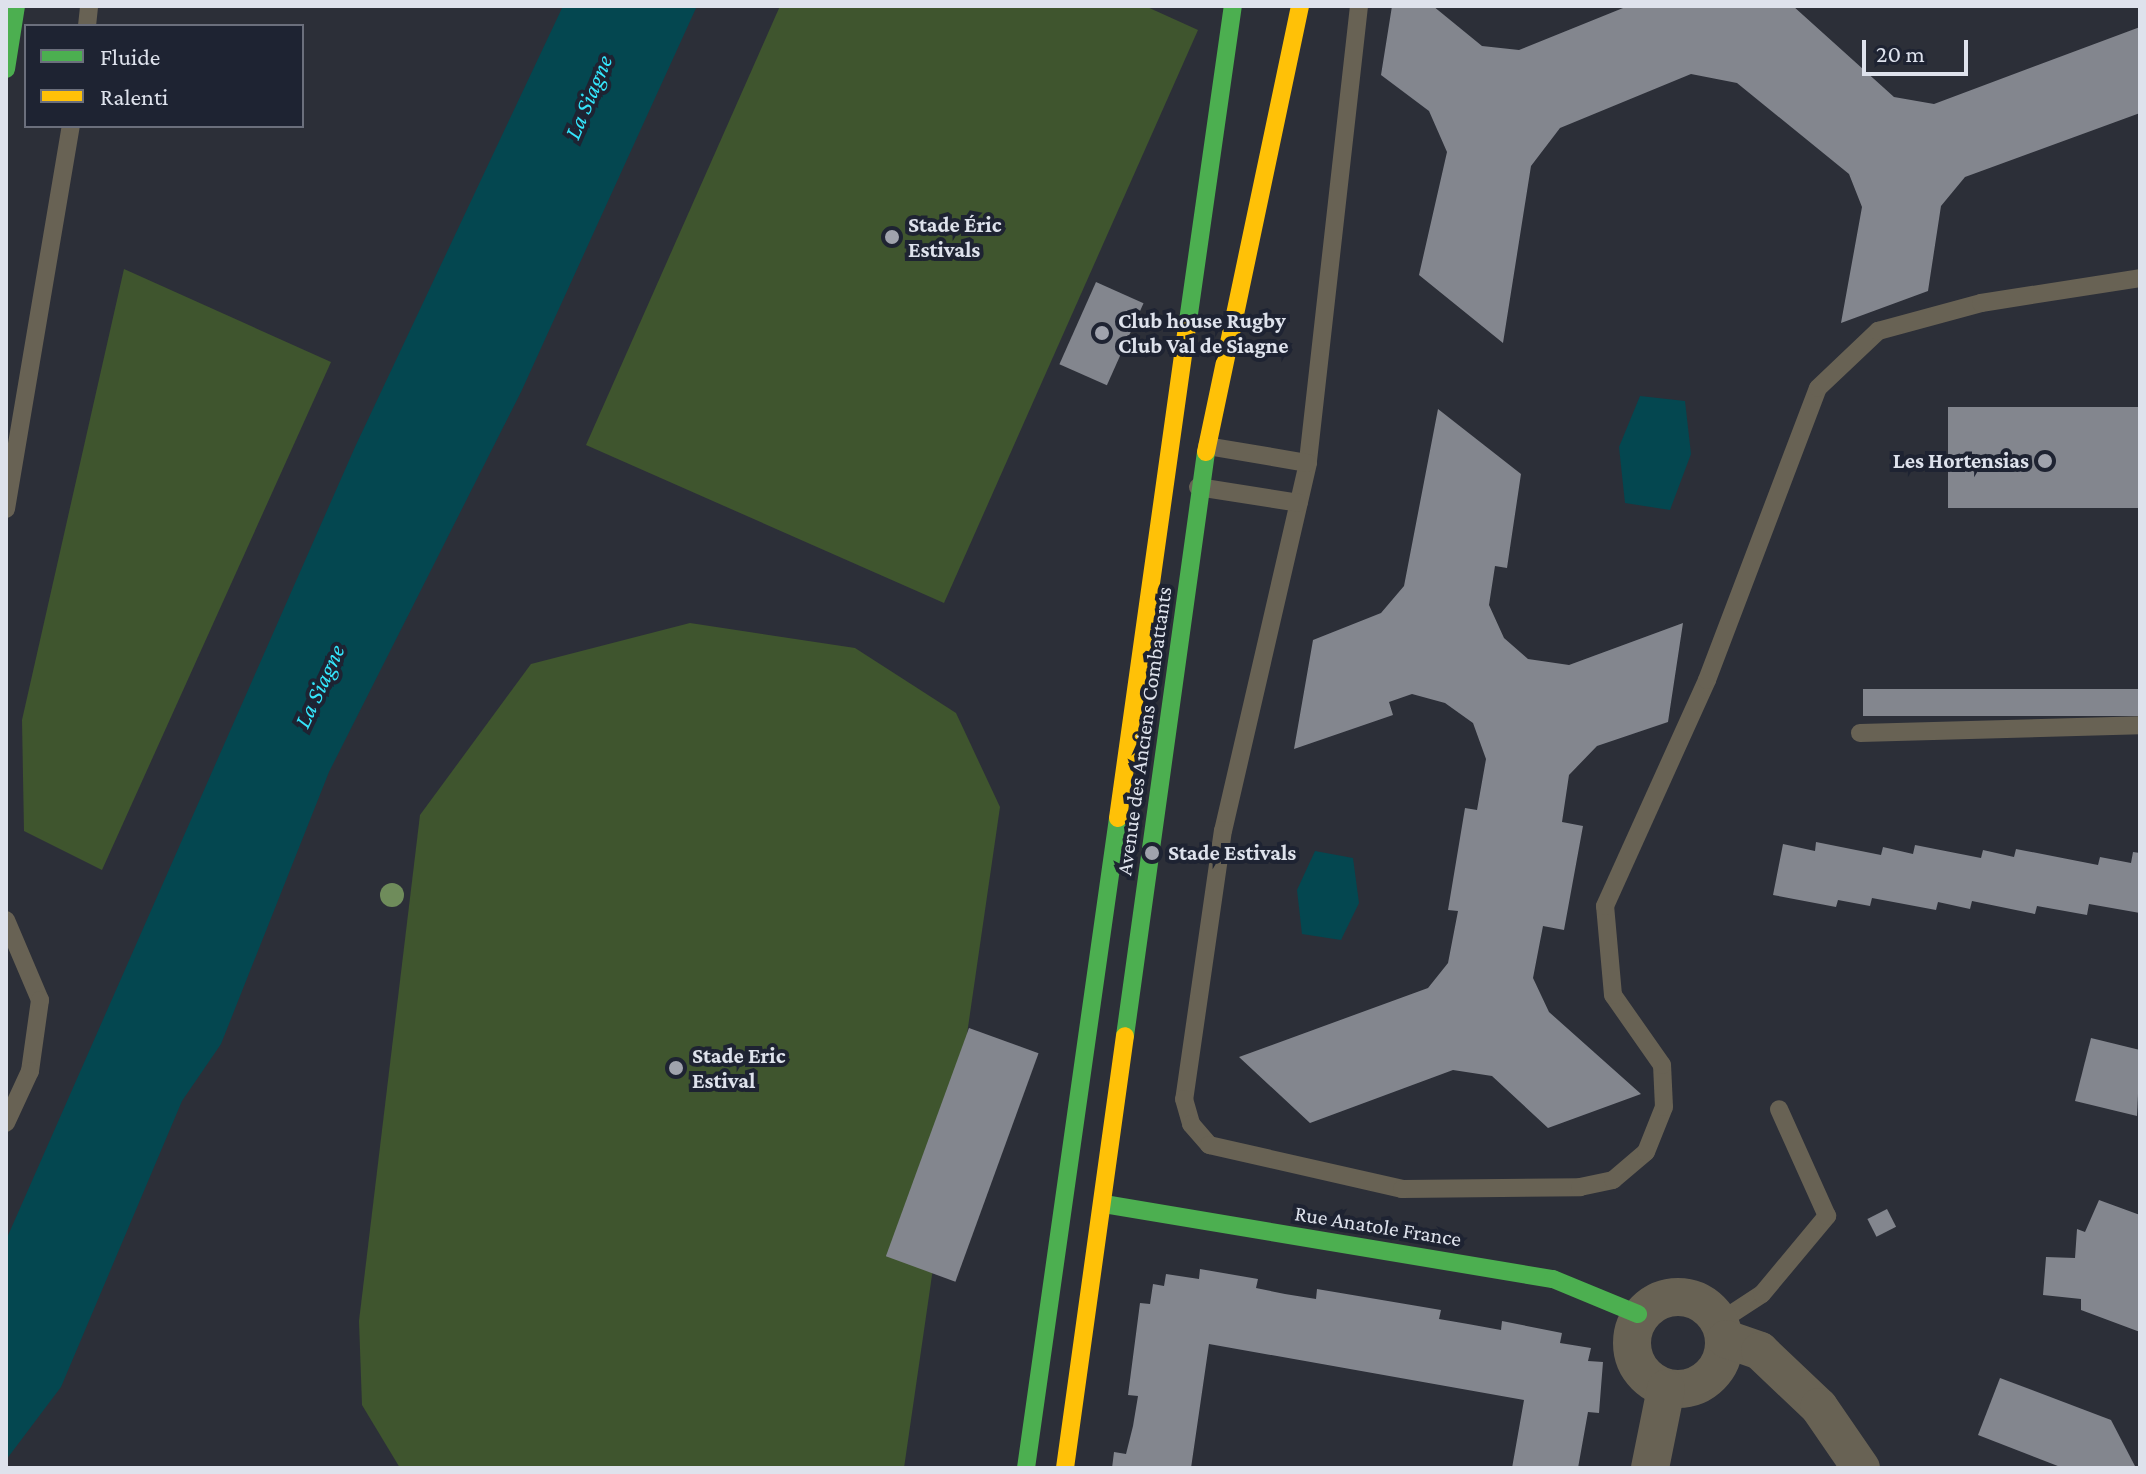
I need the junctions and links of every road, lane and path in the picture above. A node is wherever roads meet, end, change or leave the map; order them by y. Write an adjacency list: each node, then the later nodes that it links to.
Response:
1 (16, 6): 5 (main road)
2 (1233, 6): 10 (main road, Avenue des Anciens Combattants)
3 (1300, 6): 8 (main road, Avenue des Anciens Combattants)
4 (1359, 6): 9 (lane)
5 (6, 69)
6 (71, 128): 13 (lane)
7 (2140, 278): 12 (lane)
8 (1207, 446): 9 (lane); 11 (main road, Avenue des Anciens Combattants)
9 (1308, 463): 12 (lane)
10 (1164, 483): 11 (lane); 23 (main road, Avenue des Anciens Combattants)
11 (1202, 488): 12 (lane); 19 (main road, Avenue des Anciens Combattants)
12 (1299, 503)
13 (6, 509)
14 (2140, 725): 15 (lane)
15 (1860, 733)
16 (6, 920): 18 (lane)
17 (1779, 1109): 21 (lane)
18 (6, 1123)
19 (1104, 1204): 20 (main road, Rue Anatole France); 24 (main road, Avenue des Anciens Combattants)
20 (1638, 1314): 21 (street); 22 (street)
21 (1722, 1331): 22 (street); 26 (street)
22 (1666, 1389): 25 (street)
23 (1026, 1468)
24 (1065, 1468)
25 (1650, 1468)
26 (1861, 1468)

